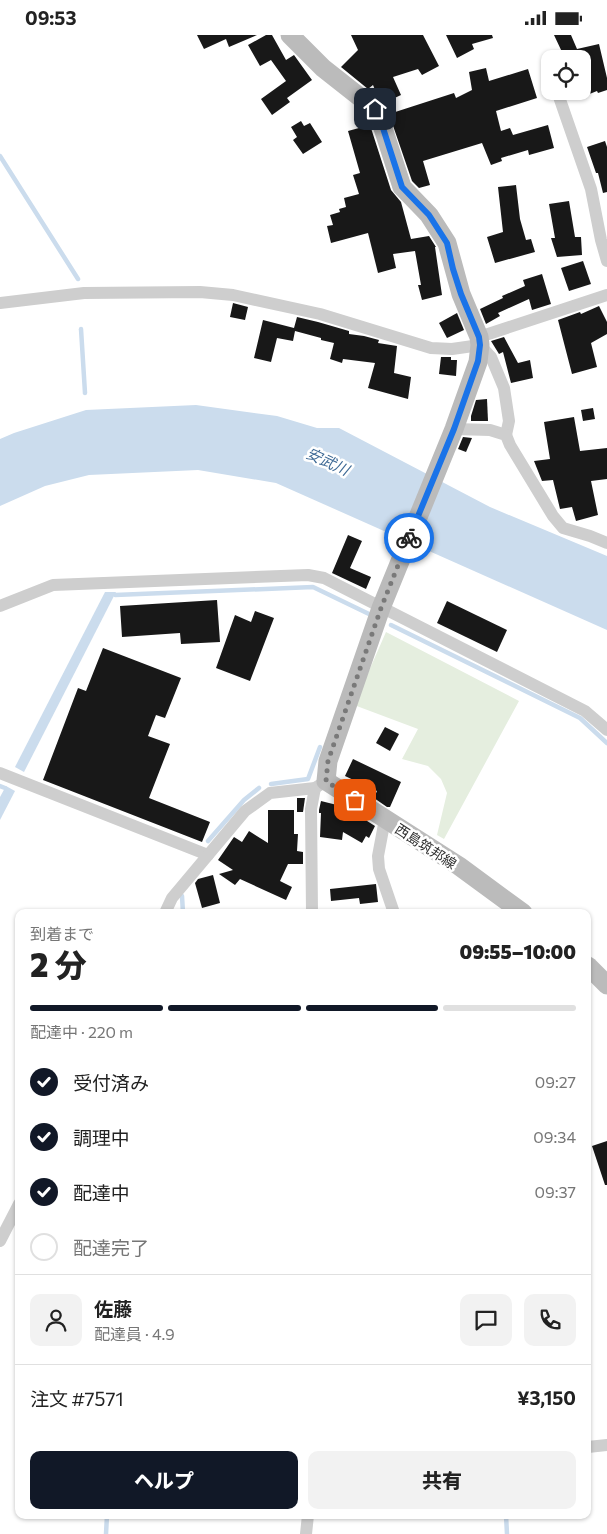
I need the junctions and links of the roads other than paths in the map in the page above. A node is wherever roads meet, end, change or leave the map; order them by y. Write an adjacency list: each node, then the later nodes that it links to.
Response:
1 (290, 35): 6 (main road)
2 (560, 100): 3 (street)
3 (607, 261)
4 (607, 295): 6 (street)
5 (0, 303): 6 (street)
6 (479, 341): 7 (main road); 8 (street)
7 (454, 429): 8 (street); 11 (main road)
8 (506, 435): 9 (street)
9 (607, 543)
10 (0, 606): 11 (street)
11 (381, 608): 12 (street); 14 (main road)
12 (607, 730)
13 (0, 773): 16 (street)
14 (320, 784): 15 (main road, 西島筑邦線); 16 (street); 18 (street)
15 (385, 819): 19 (street); 20 (main road, 西島筑邦線)
16 (208, 855): 17 (street)
17 (166, 909)
18 (312, 909)
19 (393, 909)
20 (518, 909)
21 (591, 969): 22 (main road)
22 (607, 985)
23 (15, 1212): 24 (street)
24 (0, 1241)
25 (607, 1445): 26 (street)
26 (591, 1447)
27 (308, 1519): 28 (street)
28 (306, 1534)

